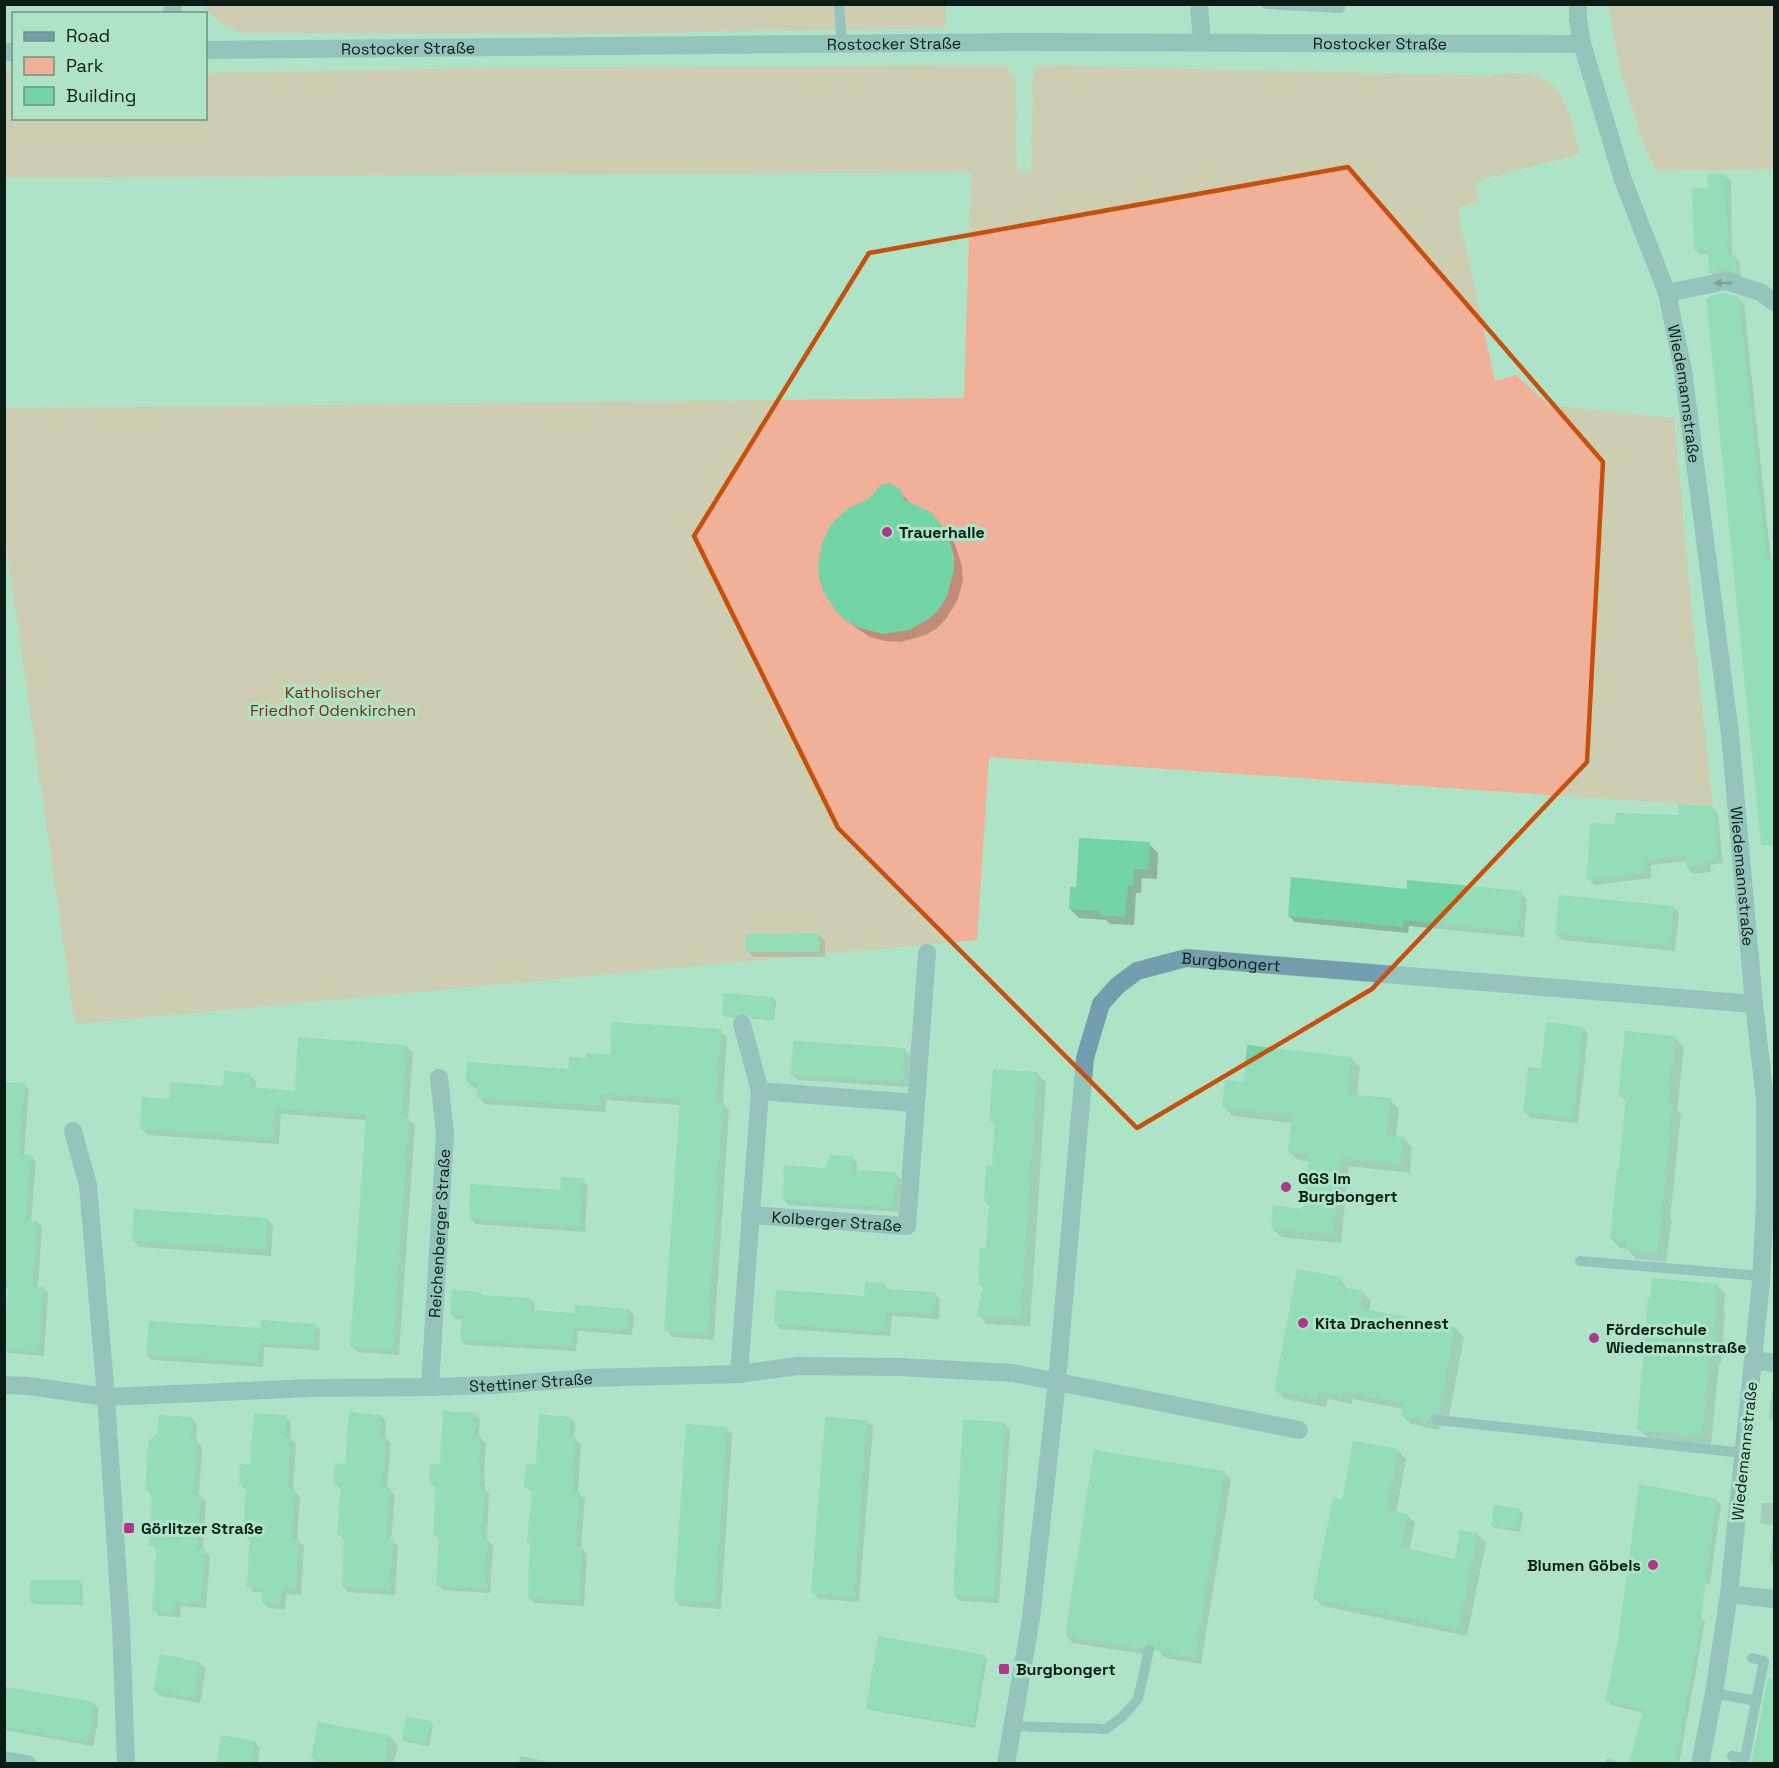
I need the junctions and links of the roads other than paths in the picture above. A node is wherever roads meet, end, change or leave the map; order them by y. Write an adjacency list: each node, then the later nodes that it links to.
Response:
1 (839, 4): 7 (lane)
2 (1199, 4): 6 (street)
3 (1266, 4): 4 (lane)
4 (1340, 4)
5 (1578, 4): 8 (street, Wiedemannstraße)
6 (1202, 42): 7 (street, Rostocker Straße); 8 (street, Rostocker Straße)
7 (842, 44): 9 (street, Rostocker Straße)
8 (1582, 44): 10 (street, Wiedemannstraße)
9 (207, 50)
10 (1667, 293): 11 (street, one-way to 10); 13 (street, Wiedemannstraße)
11 (1774, 302)
12 (927, 953): 17 (street, Kolberger Straße)
13 (1754, 1004): 21 (street, Wiedemannstraße); 25 (street, Burgbongert)
14 (742, 1024): 16 (street, Kolberger Straße)
15 (439, 1078): 27 (street, Reichenberger Straße)
16 (760, 1091): 17 (street); 19 (street, Kolberger Straße)
17 (916, 1102): 19 (street, Kolberger Straße)
18 (73, 1131): 28 (street)
19 (750, 1215): 24 (street, Kolberger Straße)
20 (1580, 1261): 21 (lane)
21 (1762, 1276): 22 (street, Wiedemannstraße)
22 (1753, 1360): 23 (street); 31 (street, Wiedemannstraße)
23 (1774, 1363)
24 (739, 1374): 25 (street, Stettiner Straße); 27 (street, Stettiner Straße)
25 (1057, 1381): 30 (street); 38 (street, Burgbongert)
26 (4, 1385): 28 (street, Stettiner Straße)
27 (430, 1387): 28 (street, Stettiner Straße)
28 (106, 1396): 42 (street)
29 (1437, 1420): 31 (lane)
30 (1299, 1430)
31 (1744, 1454): 32 (street, Wiedemannstraße)
32 (1729, 1594): 33 (street); 36 (street, Wiedemannstraße)
33 (1774, 1599)
34 (1149, 1650): 38 (lane)
35 (1752, 1658): 37 (lane)
36 (1714, 1693): 37 (lane); 44 (street, Wiedemannstraße)
37 (1756, 1701): 39 (lane)
38 (1012, 1726): 43 (street, Burgbongert)
39 (1732, 1756)
40 (4, 1760): 41 (street)
41 (27, 1764)
42 (126, 1764)
43 (1006, 1764)
44 (1700, 1764)

